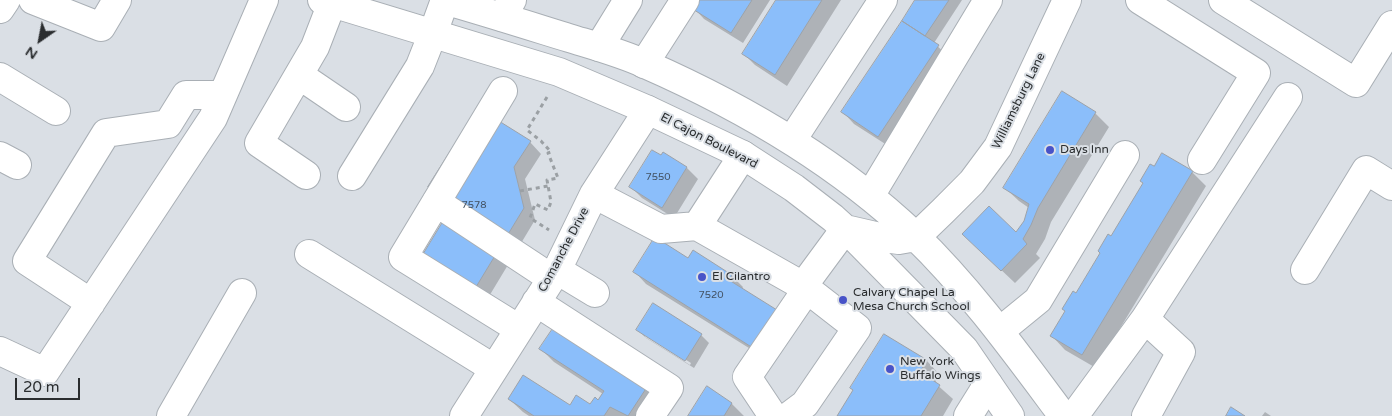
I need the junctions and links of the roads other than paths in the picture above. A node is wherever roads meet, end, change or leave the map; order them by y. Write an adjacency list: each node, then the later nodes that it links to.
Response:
1 (6, 0): 15 (main road)
2 (33, 0): 3 (main road)
3 (117, 0)
4 (264, 0): 23 (main road)
5 (444, 0): 14 (main road); 17 (main road)
6 (628, 0): 18 (main road)
7 (685, 0): 19 (main road)
8 (883, 0): 28 (main road)
9 (988, 0): 36 (main road)
10 (1067, 0): 40 (main road, Williamsburg Lane)
11 (1140, 0): 31 (main road)
12 (1223, 0): 16 (main road)
13 (327, 2): 17 (main road, El Cajon Boulevard); 20 (main road)
14 (507, 8): 18 (main road)
15 (0, 9)
16 (1392, 25)
17 (434, 34): 26 (main road, El Cajon Boulevard); 33 (main road)
18 (599, 47): 19 (main road)
19 (644, 64): 28 (main road)
20 (298, 75): 25 (main road); 32 (main road)
21 (0, 76): 27 (main road)
22 (503, 91): 37 (main road)
23 (223, 95): 48 (main road); 48 (main road)
24 (1288, 97): 49 (main road)
25 (346, 107)
26 (648, 110): 30 (main road, El Cajon Boulevard); 35 (main road, Comanche Drive)
27 (56, 111)
28 (792, 140): 36 (main road)
29 (1125, 154): 51 (main road)
30 (743, 155): 38 (main road); 39 (main road, El Cajon Boulevard)
31 (1202, 160)
32 (306, 175)
33 (352, 176)
34 (1392, 186): 42 (main road)
35 (594, 194): 38 (main road); 43 (main road, Comanche Drive)
36 (870, 196): 40 (main road)
37 (436, 202): 43 (main road); 50 (main road)
38 (698, 226): 44 (main road)
39 (845, 229): 40 (main road); 44 (main road); 54 (main road, El Cajon Boulevard)
40 (916, 237): 51 (main road)
41 (309, 254): 53 (main road)
42 (1306, 270)
43 (554, 274): 46 (main road); 47 (main road, Comanche Drive)
44 (805, 287): 58 (main road); 59 (main road)
45 (242, 293): 55 (main road)
46 (595, 293)
47 (536, 302): 50 (main road, Comanche Drive); 57 (main road)
48 (91, 303): 52 (main road)
49 (1144, 319): 63 (main road); 64 (main road)
50 (519, 329): 53 (main road, Comanche Drive)
51 (1000, 331): 62 (main road)
52 (0, 351)
53 (493, 368): 56 (main road, Comanche Drive)
54 (988, 384): 60 (main road); 61 (main road, El Cajon Boulevard)
55 (171, 416)
56 (464, 416)
57 (650, 416)
58 (773, 416)
59 (789, 416)
60 (968, 416)
61 (1010, 416)
62 (1063, 416)
63 (1074, 416)
64 (1146, 416)

